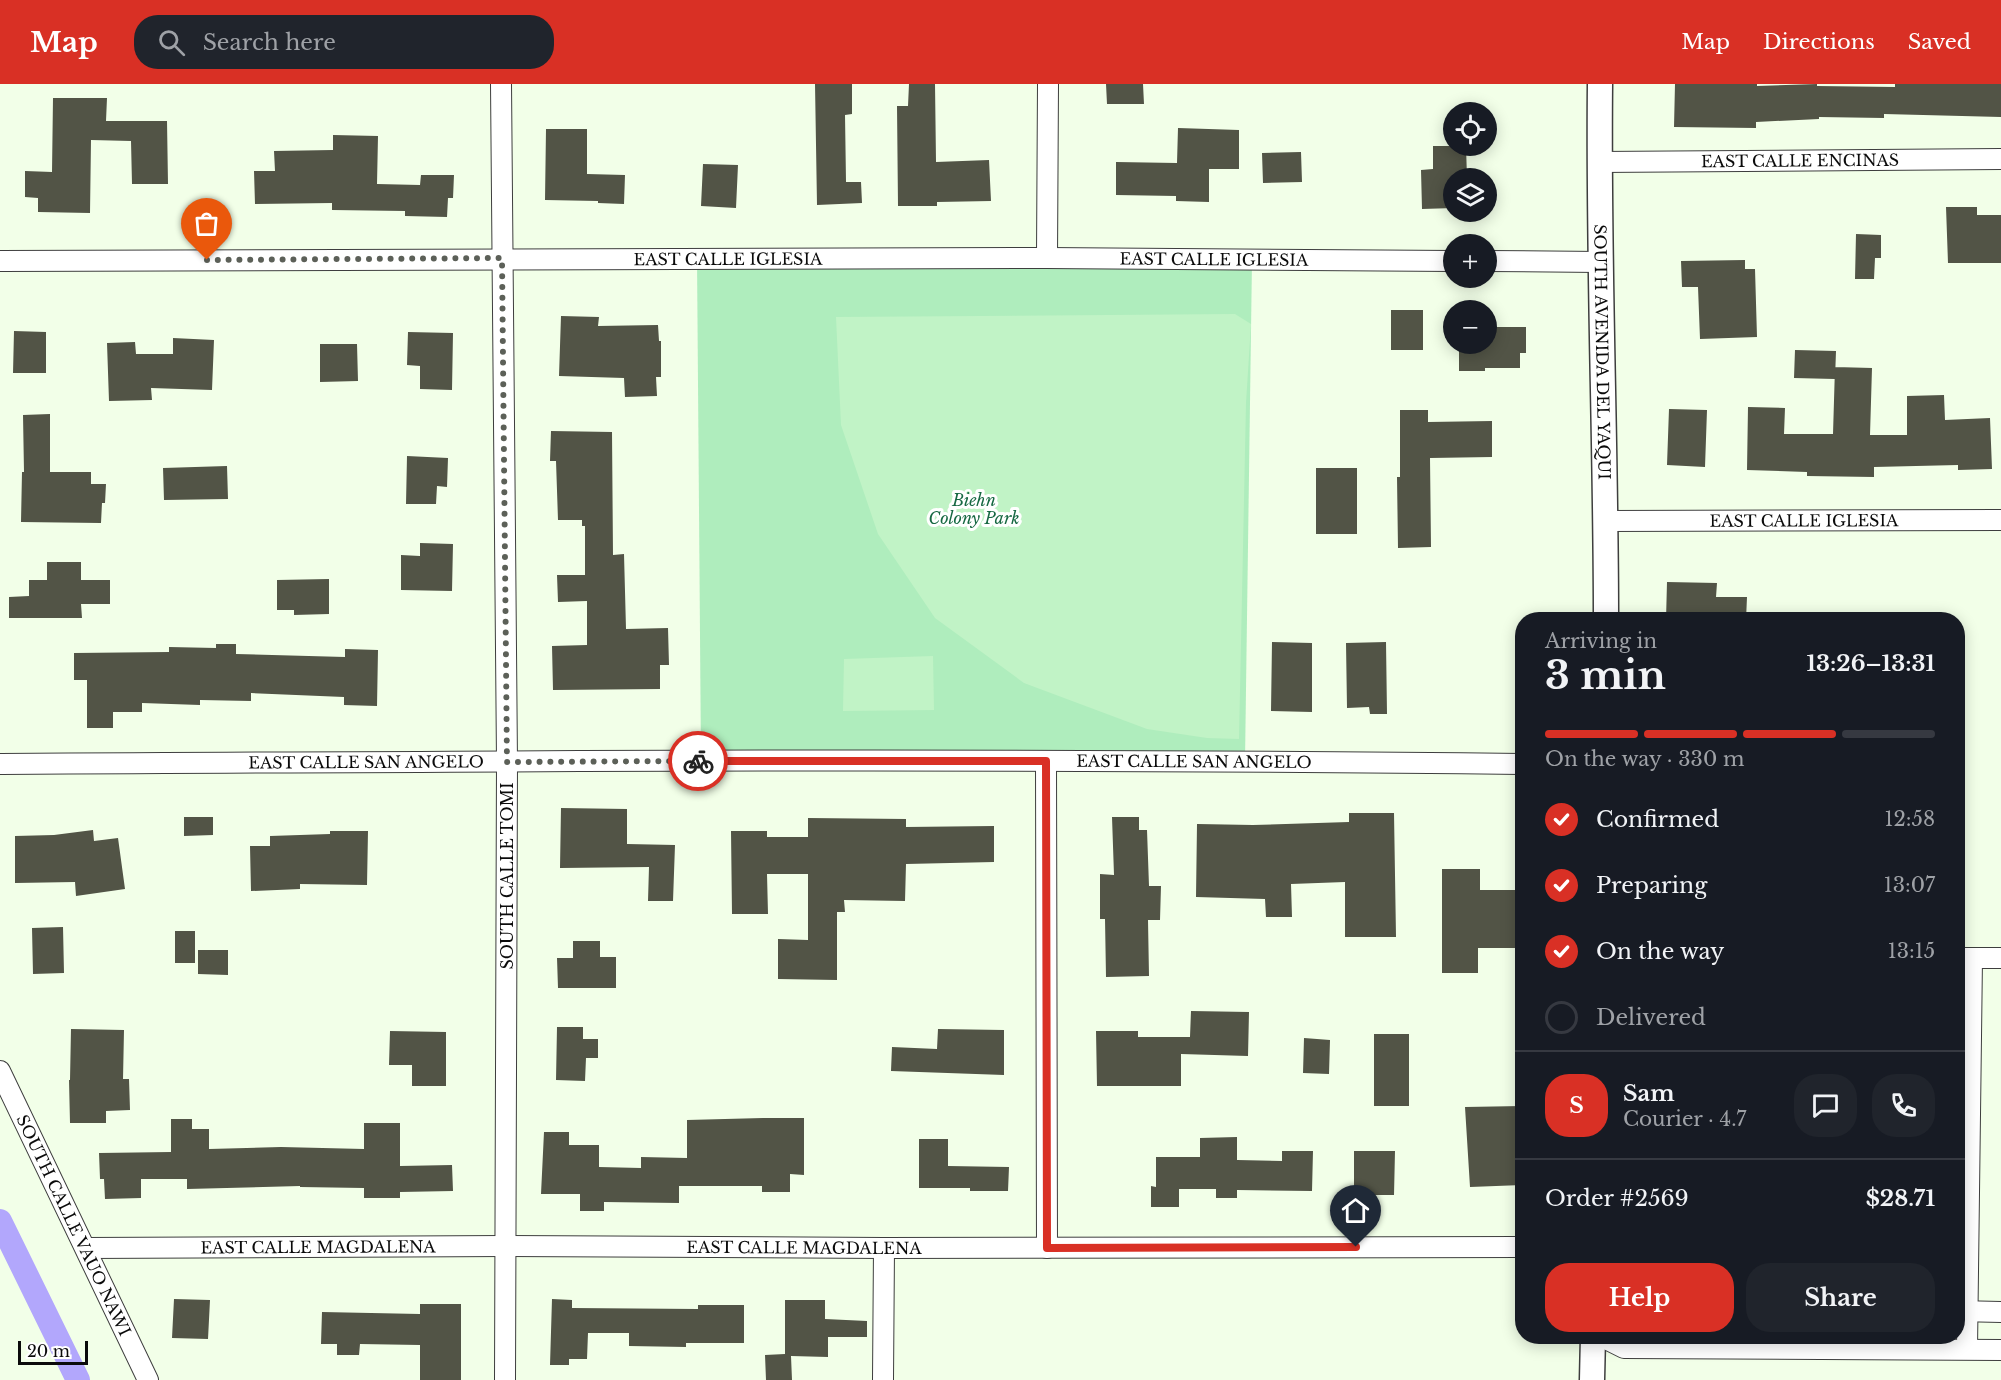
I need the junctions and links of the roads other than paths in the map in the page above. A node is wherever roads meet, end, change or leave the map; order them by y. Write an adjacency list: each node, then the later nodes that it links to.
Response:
1 (501, 84): 6 (street, SOUTH CALLE TOMI)
2 (1048, 84): 7 (street)
3 (1600, 84): 5 (street, SOUTH AVENIDA DEL YAQUI)
4 (2001, 159): 5 (street, EAST CALLE ENCINAS)
5 (1599, 162): 11 (street, SOUTH AVENIDA DEL YAQUI)
6 (502, 258): 7 (street, EAST CALLE IGLESIA); 8 (street, EAST CALLE IGLESIA); 16 (street, SOUTH CALLE TOMI)
7 (1047, 258): 9 (street, EAST CALLE IGLESIA)
8 (0, 261)
9 (1443, 261)
10 (1497, 261): 11 (street)
11 (1600, 262): 13 (street, SOUTH AVENIDA DEL YAQUI)
12 (2001, 520): 13 (street, EAST CALLE IGLESIA)
13 (1606, 521): 14 (street, SOUTH AVENIDA DEL YAQUI)
14 (1606, 612)
15 (1046, 761): 16 (street, EAST CALLE SAN ANGELO); 18 (street, EAST CALLE SAN ANGELO); 26 (street)
16 (507, 762): 17 (street, EAST CALLE SAN ANGELO); 22 (street, SOUTH CALLE TOMI)
17 (0, 764)
18 (1515, 764)
19 (1965, 958): 20 (street)
20 (2001, 958)
21 (0, 1071): 24 (street, SOUTH CALLE VAUO NAWI)
22 (505, 1246): 24 (street, EAST CALLE MAGDALENA); 25 (street, EAST CALLE MAGDALENA); 35 (street, SOUTH CALLE TOMI)
23 (1515, 1246): 26 (street, EAST CALLE MAGDALENA)
24 (86, 1248): 34 (street, SOUTH CALLE VAUO NAWI)
25 (884, 1248): 26 (street, EAST CALLE MAGDALENA); 36 (street)
26 (1047, 1248)
27 (1965, 1311): 28 (street)
28 (2001, 1312)
29 (1965, 1330): 32 (street)
30 (1593, 1344): 37 (street)
31 (1616, 1344): 32 (street)
32 (1967, 1349): 33 (street)
33 (2001, 1350)
34 (148, 1380)
35 (505, 1380)
36 (883, 1380)
37 (1592, 1380)

